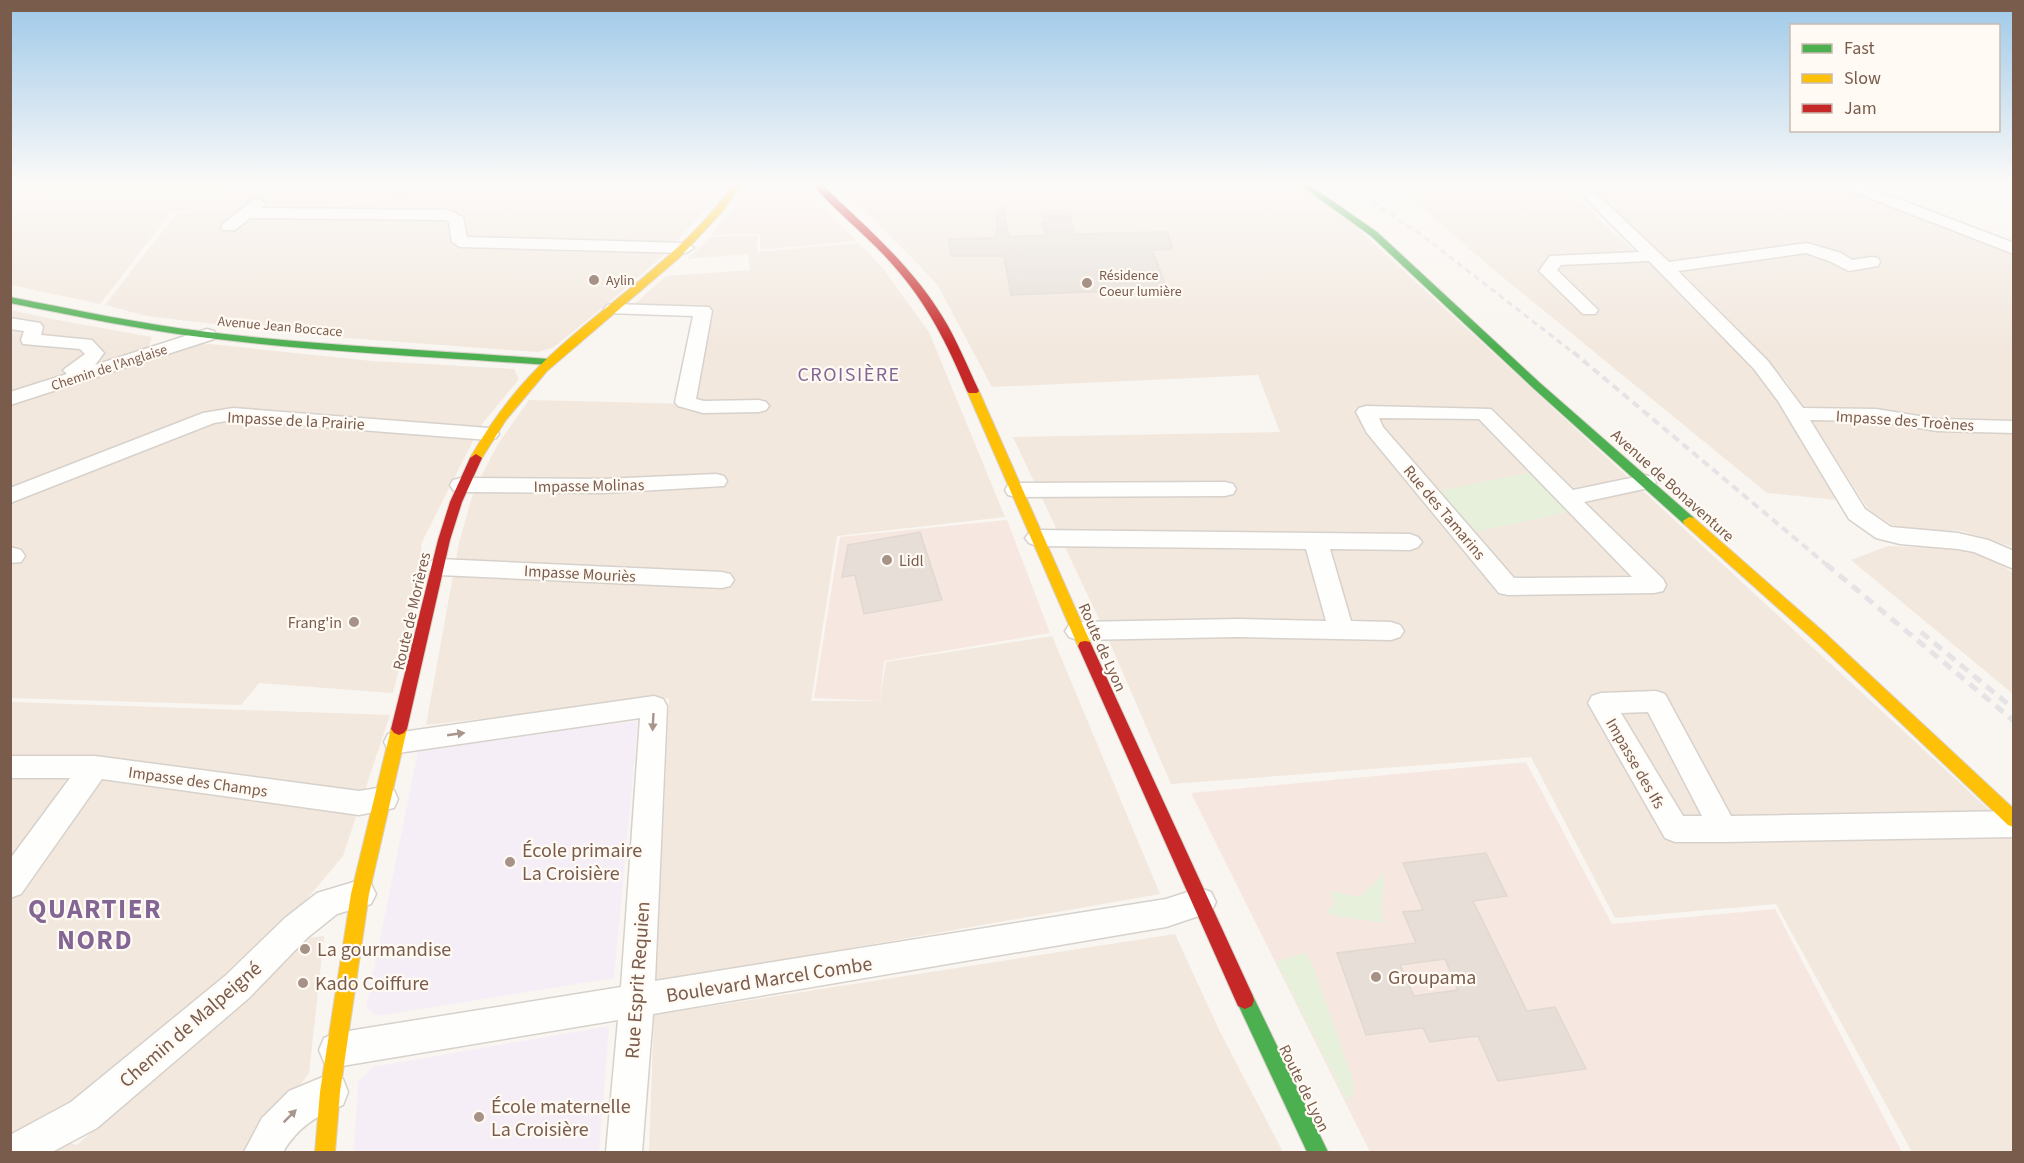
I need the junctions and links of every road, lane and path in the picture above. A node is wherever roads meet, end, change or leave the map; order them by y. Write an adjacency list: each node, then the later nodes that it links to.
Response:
1 (459, 238): 7 (street)
2 (695, 238): 7 (main road, Route de Morières)
3 (873, 238): 27 (main road, Route de Lyon)
4 (1379, 238): 24 (main road, Avenue de Bonaventure)
5 (1634, 238): 9 (street)
6 (1985, 238): 8 (street)
7 (686, 248): 12 (main road, Route de Morières)
8 (2013, 249)
9 (1658, 262): 10 (street); 13 (street); 20 (street)
10 (1872, 262)
11 (10, 300): 15 (main road, Avenue Jean Boccace)
12 (613, 309): 16 (main road, Route de Morières); 19 (street)
13 (1590, 310)
14 (10, 322): 17 (street)
15 (207, 335): 16 (main road, Avenue Jean Boccace); 18 (street, Chemin de l'Anglaise)
16 (548, 362): 22 (main road, Route de Morières)
17 (73, 370)
18 (10, 399)
19 (759, 406)
20 (1796, 414): 21 (street, Impasse des Troènes); 33 (street)
21 (2013, 427)
22 (489, 434): 25 (main road, Route de Morières); 28 (street, Impasse de la Prairie)
23 (716, 482): 25 (street, Impasse Molinas)
24 (1645, 482): 29 (street); 43 (main road, Avenue de Bonaventure)
25 (461, 485): 34 (main road, Route de Morières)
26 (1225, 489): 27 (street)
27 (1016, 490): 30 (main road, Route de Lyon)
28 (10, 496)
29 (1568, 498): 29 (street, Rue des Tamarins)
30 (1038, 538): 31 (street); 37 (main road, Route de Lyon)
31 (1316, 542): 32 (street); 36 (street)
32 (1410, 542)
33 (2013, 561)
34 (439, 567): 35 (street, Impasse Mouriès); 39 (main road, Route de Morières)
35 (722, 580)
36 (1338, 624)
37 (1078, 631): 38 (street); 47 (main road, Route de Lyon)
38 (1391, 631)
39 (398, 742): 42 (main road, Route de Morières); 48 (street, Rue Esprit Requien, one-way to 48)
40 (10, 767): 41 (street, Impasse des Champs)
41 (95, 767): 42 (street, Impasse des Champs); 45 (street)
42 (384, 800): 46 (main road, Route de Morières)
43 (2013, 822): 44 (street, Impasse des Ifs)
44 (1723, 829): 44 (street, Impasse des Ifs)
45 (10, 884)
46 (360, 894): 49 (main road, Route de Morières); 51 (street, Chemin de Malpeigné)
47 (1200, 903): 48 (street, Boulevard Marcel Combe); 55 (main road, Route de Lyon)
48 (637, 1000): 49 (street, Boulevard Marcel Combe); 54 (street, Rue Esprit Requien)
49 (336, 1050): 50 (main road, Route de Morières)
50 (330, 1092): 52 (street, one-way to 50); 53 (main road, Route de Morières)
51 (17, 1152)
52 (262, 1152)
53 (325, 1152)
54 (624, 1152)
55 (1318, 1152)

